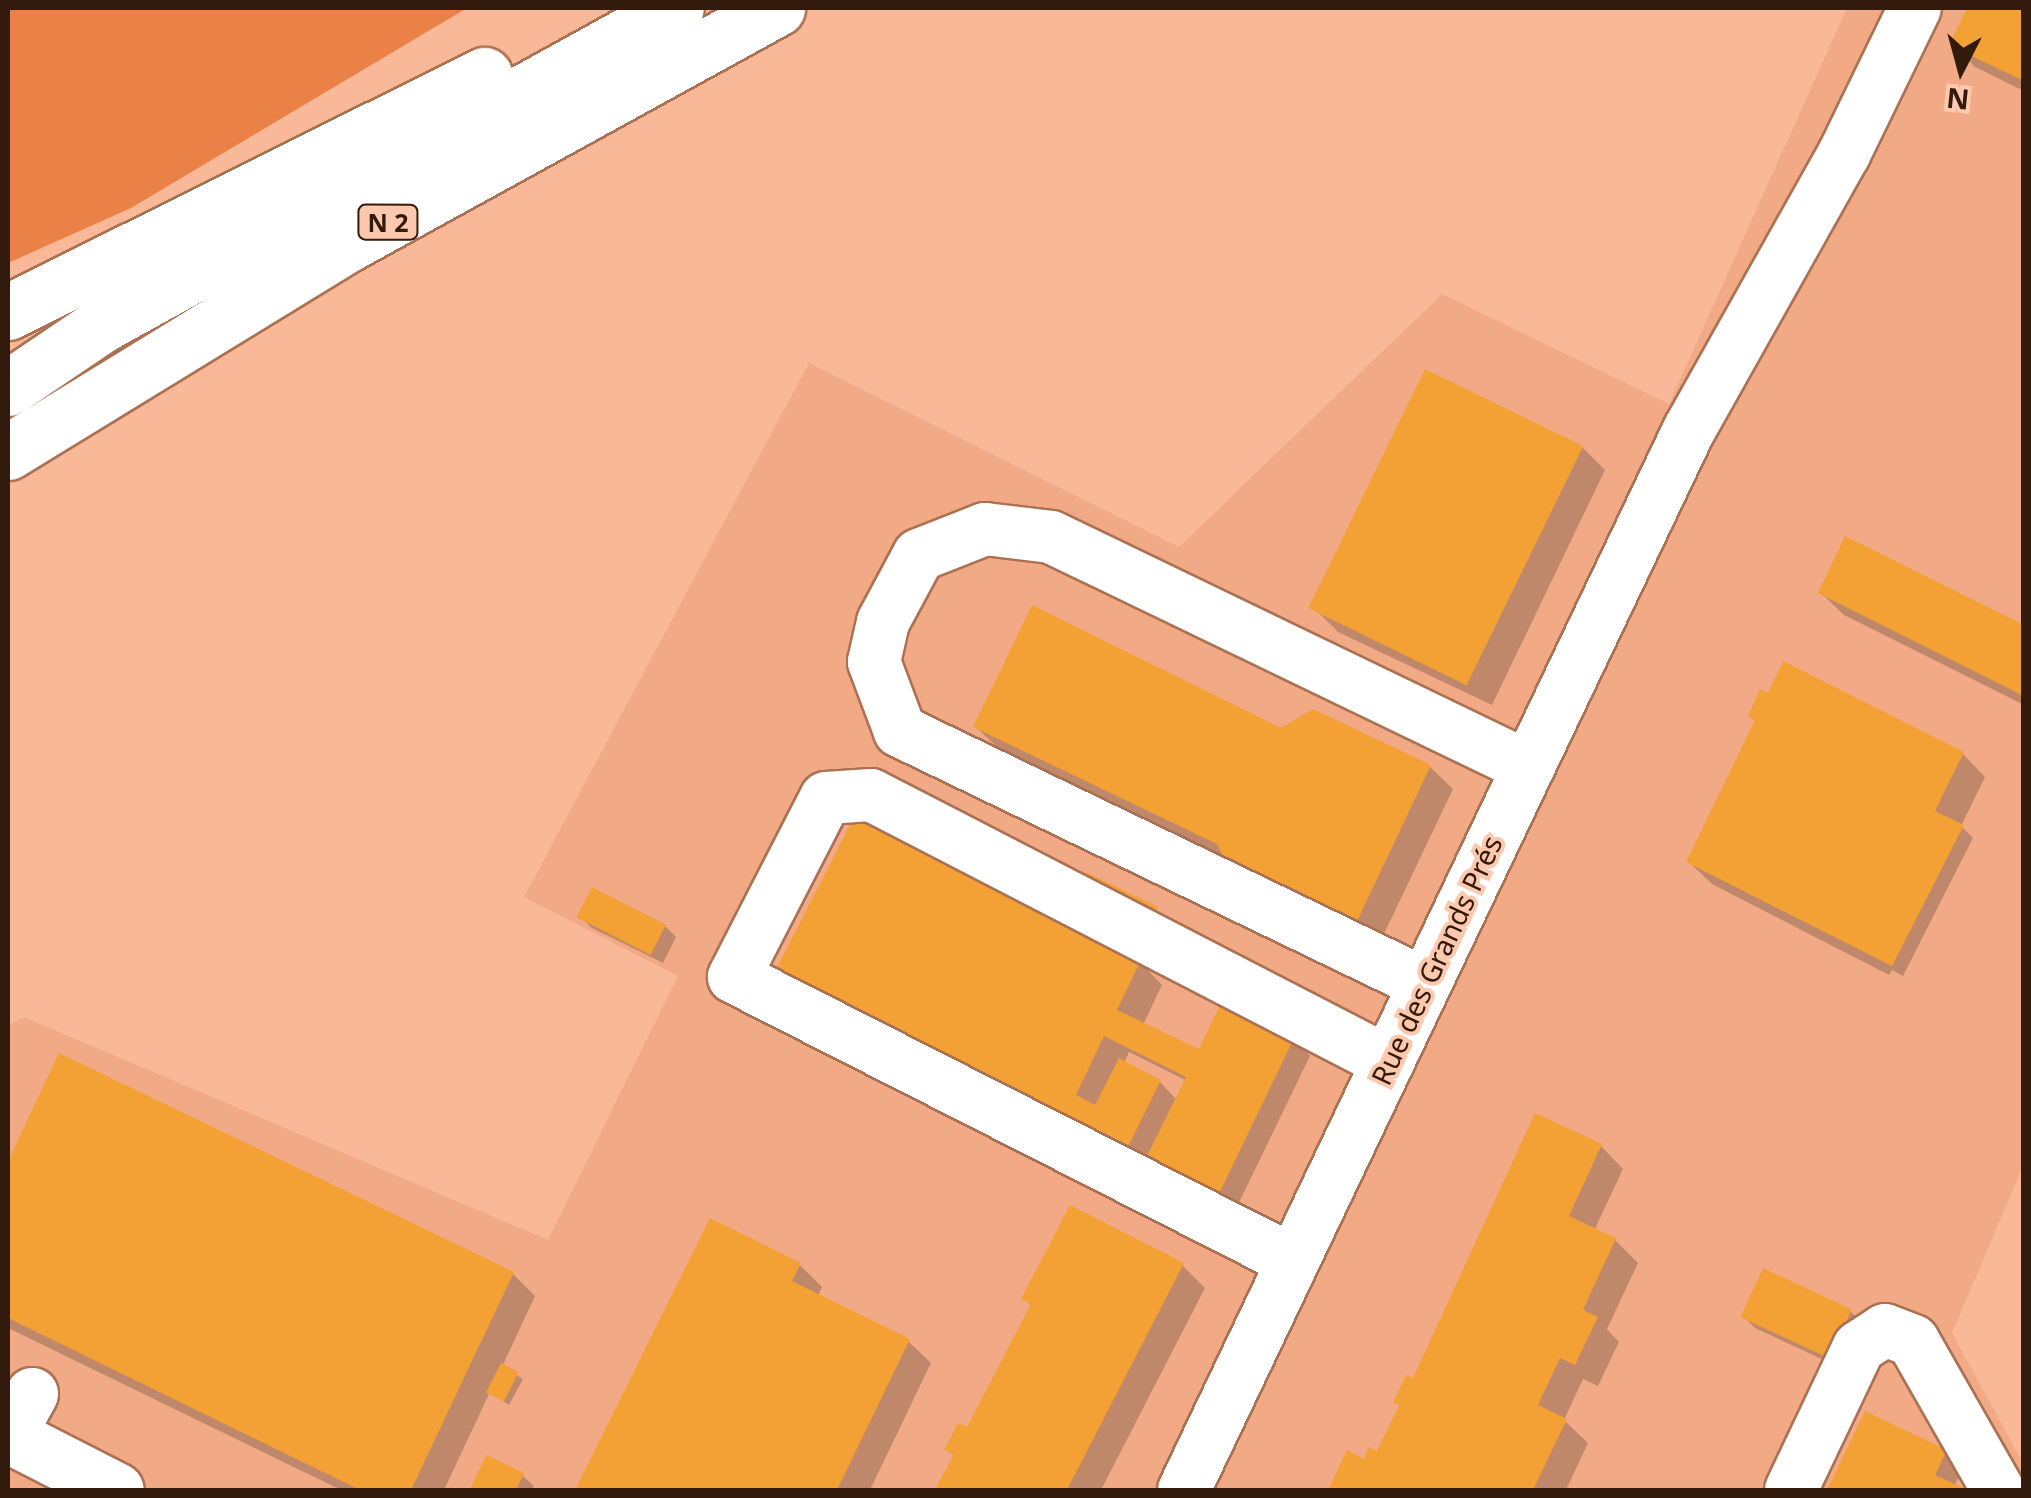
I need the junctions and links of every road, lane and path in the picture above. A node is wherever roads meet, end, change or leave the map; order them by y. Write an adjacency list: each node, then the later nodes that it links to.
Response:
1 (621, 8): 5 (main road)
2 (676, 8): 6 (main road, N 2)
3 (777, 8): 7 (main road, N 2)
4 (1915, 8): 8 (street, Rue des Grands Prés)
5 (8, 312)
6 (8, 388)
7 (8, 452)
8 (1528, 767): 9 (street, Rue des Grands Prés); 9 (street)
9 (1425, 984): 10 (street, Rue des Grands Prés)
10 (1388, 1062): 11 (street, Rue des Grands Prés); 11 (street)
11 (1293, 1261): 14 (street, Rue des Grands Prés)
12 (18, 1439): 13 (main road)
13 (116, 1490)
14 (1184, 1490)
15 (1791, 1490): 16 (street)
16 (1998, 1490)

